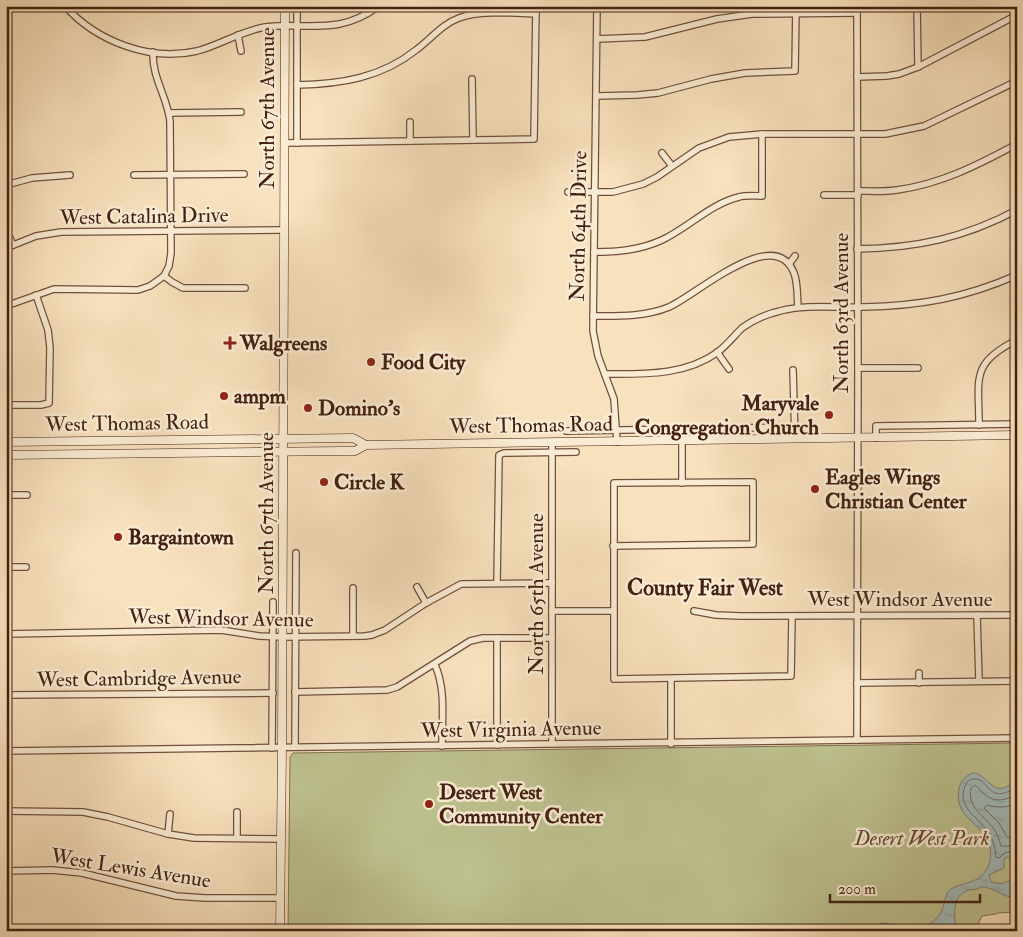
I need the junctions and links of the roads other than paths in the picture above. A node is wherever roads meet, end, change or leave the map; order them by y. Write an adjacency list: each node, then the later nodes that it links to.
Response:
1 (66, 6): 19 (street)
2 (285, 6): 14 (main road, North 67th Avenue)
3 (297, 6): 15 (street, North 67th Avenue)
4 (379, 6): 15 (street)
5 (536, 6): 11 (street)
6 (597, 6): 17 (street, North 64th Drive)
7 (796, 6): 12 (street)
8 (857, 6): 10 (street, North 63rd Avenue)
9 (917, 6): 20 (street)
10 (857, 13): 12 (street); 21 (street, North 63rd Avenue)
11 (536, 14): 24 (street); 31 (street)
12 (796, 14): 17 (street); 25 (street)
13 (1017, 15): 20 (street)
14 (285, 26): 15 (street); 16 (street); 33 (main road, North 67th Avenue)
15 (297, 27): 24 (street, North 67th Avenue)
16 (238, 35): 18 (street); 19 (street)
17 (597, 39): 25 (street, North 64th Drive)
18 (241, 51)
19 (153, 52): 26 (street)
20 (918, 67): 21 (street)
21 (857, 77): 30 (street, North 63rd Avenue)
22 (472, 79): 31 (street)
23 (1017, 80): 30 (street)
24 (297, 85): 34 (street, North 67th Avenue)
25 (597, 96): 44 (street, North 64th Drive)
26 (169, 112): 27 (street); 39 (street)
27 (241, 112)
28 (410, 122): 32 (street)
29 (762, 134): 30 (street); 37 (street); 54 (street)
30 (857, 134): 45 (street, North 63rd Avenue)
31 (473, 140): 32 (street)
32 (410, 141): 34 (street)
33 (284, 143): 34 (street); 49 (main road, North 67th Avenue)
34 (297, 143)
35 (1017, 144): 45 (street)
36 (662, 153): 37 (street)
37 (672, 166): 44 (street)
38 (70, 174): 42 (street)
39 (170, 174): 40 (street); 41 (street); 50 (street)
40 (244, 174)
41 (134, 175)
42 (6, 185)
43 (568, 192): 44 (street)
44 (595, 193): 54 (street, North 64th Drive)
45 (858, 193): 46 (street); 53 (street, North 63rd Avenue)
46 (824, 195)
47 (1017, 210): 53 (street)
48 (6, 229): 51 (street)
49 (284, 230): 50 (street, West Catalina Drive); 83 (main road, North 67th Avenue)
50 (171, 231): 51 (street, West Catalina Drive); 58 (street)
51 (13, 245): 52 (street, West Catalina Drive)
52 (6, 248)
53 (857, 249): 63 (street, North 63rd Avenue)
54 (594, 252): 64 (street, North 64th Drive)
55 (795, 256): 56 (street)
56 (789, 264): 62 (street); 64 (street)
57 (1017, 275): 63 (street)
58 (164, 276): 59 (street); 60 (street)
59 (245, 288)
60 (36, 295): 61 (street); 74 (street)
61 (6, 306)
62 (798, 307): 63 (street); 66 (street)
63 (858, 307): 69 (street, North 63rd Avenue)
64 (593, 316): 73 (street, North 64th Drive)
65 (1017, 340): 68 (street)
66 (718, 352): 71 (street); 73 (street)
67 (980, 355): 68 (street)
68 (986, 360): 76 (street)
69 (858, 368): 70 (street); 81 (street, North 63rd Avenue)
70 (918, 368)
71 (729, 369)
72 (793, 370): 77 (street)
73 (605, 374): 79 (street, North 64th Drive)
74 (6, 405)
75 (1017, 424): 76 (street)
76 (979, 425): 82 (street)
77 (794, 427): 79 (street, West Thomas Road); 84 (street)
78 (566, 430): 79 (street, West Thomas Road)
79 (617, 430): 87 (street, North 64th Drive)
80 (1017, 435): 82 (main road, West Thomas Road)
81 (858, 438): 82 (main road, West Thomas Road); 84 (main road, West Thomas Road); 113 (street, North 63rd Avenue)
82 (876, 438)
83 (284, 439): 86 (main road, West Thomas Road); 89 (main road, West Thomas Road); 90 (main road, North 67th Avenue)
84 (795, 440): 85 (main road, West Thomas Road)
85 (682, 441): 87 (main road, West Thomas Road); 94 (street)
86 (6, 442)
87 (617, 442): 88 (main road, West Thomas Road)
88 (552, 443): 89 (main road, West Thomas Road); 91 (street, North 65th Avenue)
89 (366, 445): 90 (main road, West Thomas Road)
90 (284, 452): 93 (main road, West Thomas Road); 117 (main road, North 67th Avenue)
91 (552, 452): 92 (street, West Thomas Road); 101 (street, West Thomas Road); 102 (street, North 65th Avenue)
92 (576, 452)
93 (6, 455)
94 (682, 483): 97 (street); 97 (street)
95 (6, 495): 96 (street)
96 (27, 495)
97 (614, 546): 108 (street)
98 (296, 553): 118 (street, North 67th Avenue)
99 (6, 566): 100 (street)
100 (26, 566)
101 (497, 583): 102 (street, West Windsor Avenue); 106 (street, West Windsor Avenue)
102 (552, 583): 107 (street, North 65th Avenue)
103 (417, 587): 106 (street)
104 (353, 588): 115 (street)
105 (274, 602): 116 (street, North 67th Avenue)
106 (426, 603): 115 (street, West Windsor Avenue)
107 (552, 611): 108 (street); 120 (street, North 65th Avenue)
108 (613, 611): 123 (street)
109 (694, 611): 112 (street, West Windsor Avenue)
110 (977, 615): 111 (street, West Windsor Avenue); 113 (street, West Windsor Avenue); 124 (street)
111 (1017, 615)
112 (792, 616): 113 (street, West Windsor Avenue); 123 (street)
113 (857, 616): 127 (street, North 63rd Avenue)
114 (6, 634): 116 (street, West Windsor Avenue)
115 (353, 636): 118 (street, West Windsor Avenue)
116 (273, 637): 117 (street, West Windsor Avenue); 129 (street, North 67th Avenue)
117 (283, 637): 118 (street, West Windsor Avenue); 138 (main road, North 67th Avenue)
118 (296, 637): 128 (street, North 67th Avenue)
119 (497, 638): 120 (street); 121 (street); 135 (street)
120 (552, 638): 133 (street, North 65th Avenue)
121 (435, 664): 128 (street); 136 (street)
122 (918, 673): 126 (street)
123 (671, 679): 134 (street)
124 (979, 681): 125 (street); 126 (street)
125 (1017, 681)
126 (919, 682): 127 (street)
127 (857, 683): 132 (street, North 63rd Avenue)
128 (295, 692): 139 (street, North 67th Avenue)
129 (272, 693): 130 (street, West Cambridge Avenue); 137 (street, North 67th Avenue)
130 (6, 695)
131 (1017, 738): 132 (street, West Virginia Avenue)
132 (857, 740): 134 (street, West Virginia Avenue)
133 (552, 744): 134 (street, West Virginia Avenue); 135 (street, West Virginia Avenue)
134 (671, 744)
135 (497, 745): 136 (street, West Virginia Avenue)
136 (442, 746): 139 (street, West Virginia Avenue)
137 (272, 748): 138 (street, West Virginia Avenue); 140 (street, West Virginia Avenue)
138 (282, 748): 139 (street, West Virginia Avenue); 146 (main road, North 67th Avenue)
139 (295, 748)
140 (6, 751)
141 (6, 811): 144 (street)
142 (237, 812): 145 (street)
143 (170, 814): 144 (street)
144 (168, 834): 145 (street)
145 (237, 838): 146 (street)
146 (281, 839): 148 (main road, North 67th Avenue)
147 (6, 871): 148 (street, West Lewis Avenue)
148 (280, 898): 149 (main road, North 67th Avenue)
149 (280, 931)

